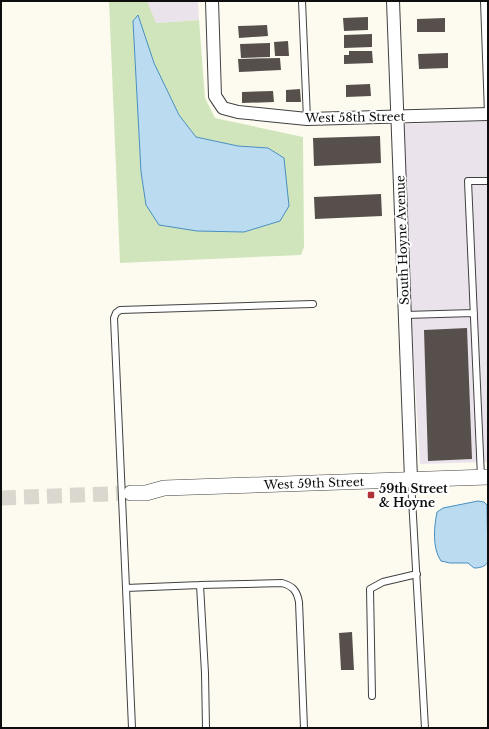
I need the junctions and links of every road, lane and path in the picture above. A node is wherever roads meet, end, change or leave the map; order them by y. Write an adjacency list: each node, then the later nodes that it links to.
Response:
1 (212, 1): 7 (street, West 58th Street)
2 (302, 1): 7 (lane)
3 (393, 1): 6 (street, South Hoyne Avenue)
4 (484, 1): 5 (lane)
5 (488, 114): 6 (street, West 58th Street)
6 (397, 117): 7 (street, West 58th Street); 11 (street, South Hoyne Avenue)
7 (307, 119)
8 (488, 181): 10 (lane)
9 (313, 304): 17 (lane)
10 (474, 313): 11 (lane); 12 (lane)
11 (405, 315): 13 (street, South Hoyne Avenue)
12 (485, 477): 13 (street, West 59th Street)
13 (411, 479): 14 (street, West 59th Street); 15 (lane)
14 (131, 489)
15 (417, 574): 18 (lane); 22 (lane)
16 (200, 585): 17 (lane); 20 (lane); 21 (lane)
17 (126, 588): 19 (lane)
18 (372, 696)
19 (132, 728)
20 (206, 728)
21 (304, 728)
22 (425, 728)

